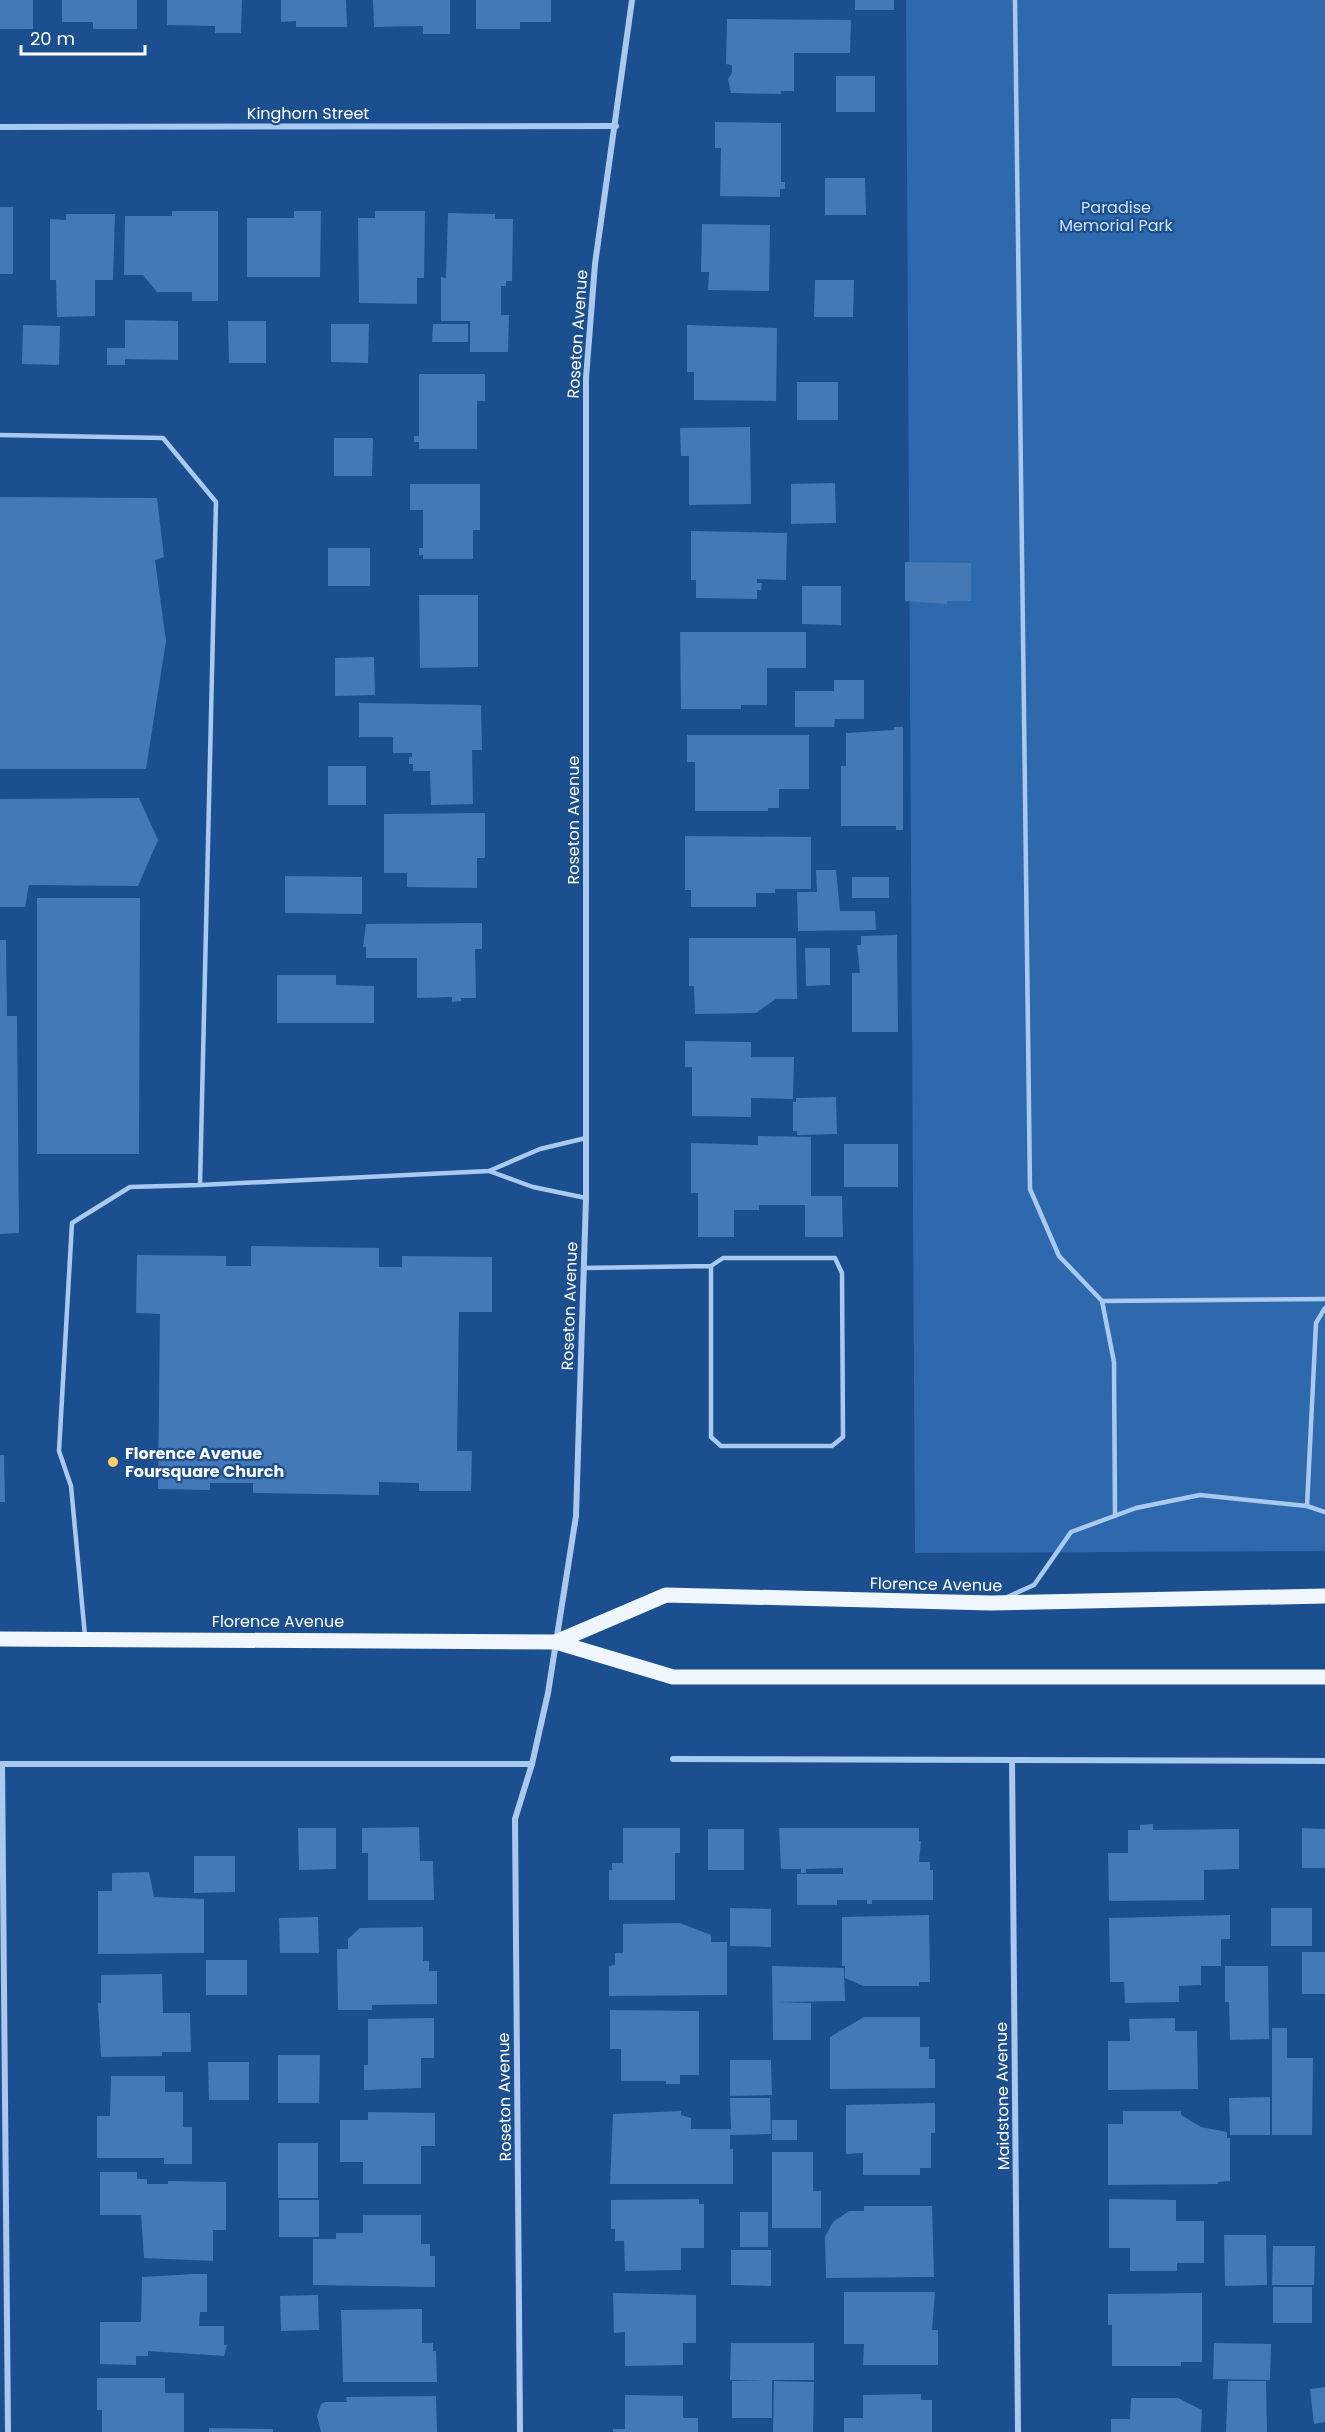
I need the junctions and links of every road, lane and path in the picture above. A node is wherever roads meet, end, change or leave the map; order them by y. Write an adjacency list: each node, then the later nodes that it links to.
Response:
1 (632, 0): 3 (street, Roseton Avenue)
2 (1015, 0): 13 (lane)
3 (616, 126): 4 (street, Kinghorn Street); 6 (street, Roseton Avenue)
4 (0, 127)
5 (0, 435): 8 (lane)
6 (586, 1138): 7 (lane); 9 (street, Roseton Avenue)
7 (489, 1172): 8 (lane); 9 (lane)
8 (200, 1185): 21 (lane)
9 (586, 1198): 11 (street, Roseton Avenue)
10 (711, 1266): 10 (lane); 11 (lane)
11 (583, 1268): 22 (street, Roseton Avenue)
12 (1325, 1299): 13 (lane)
13 (1102, 1301): 17 (lane)
14 (1325, 1308): 15 (lane)
15 (1307, 1506): 16 (lane); 17 (lane)
16 (1325, 1512)
17 (1115, 1516): 19 (lane)
18 (1325, 1596): 19 (main road, Florence Avenue)
19 (992, 1603): 22 (main road, Florence Avenue)
20 (0, 1639): 21 (main road, Florence Avenue)
21 (85, 1639): 22 (main road, Florence Avenue)
22 (556, 1642): 23 (main road, Florence Avenue); 28 (street, Roseton Avenue)
23 (1325, 1677)
24 (673, 1759): 25 (street)
25 (1012, 1760): 26 (street); 33 (street, Maidstone Avenue)
26 (1325, 1761)
27 (1, 1764): 28 (street); 30 (street)
28 (532, 1764): 32 (street, Roseton Avenue)
29 (0, 2300): 30 (street)
30 (8, 2300): 31 (street)
31 (8, 2432)
32 (520, 2432)
33 (1018, 2432)

